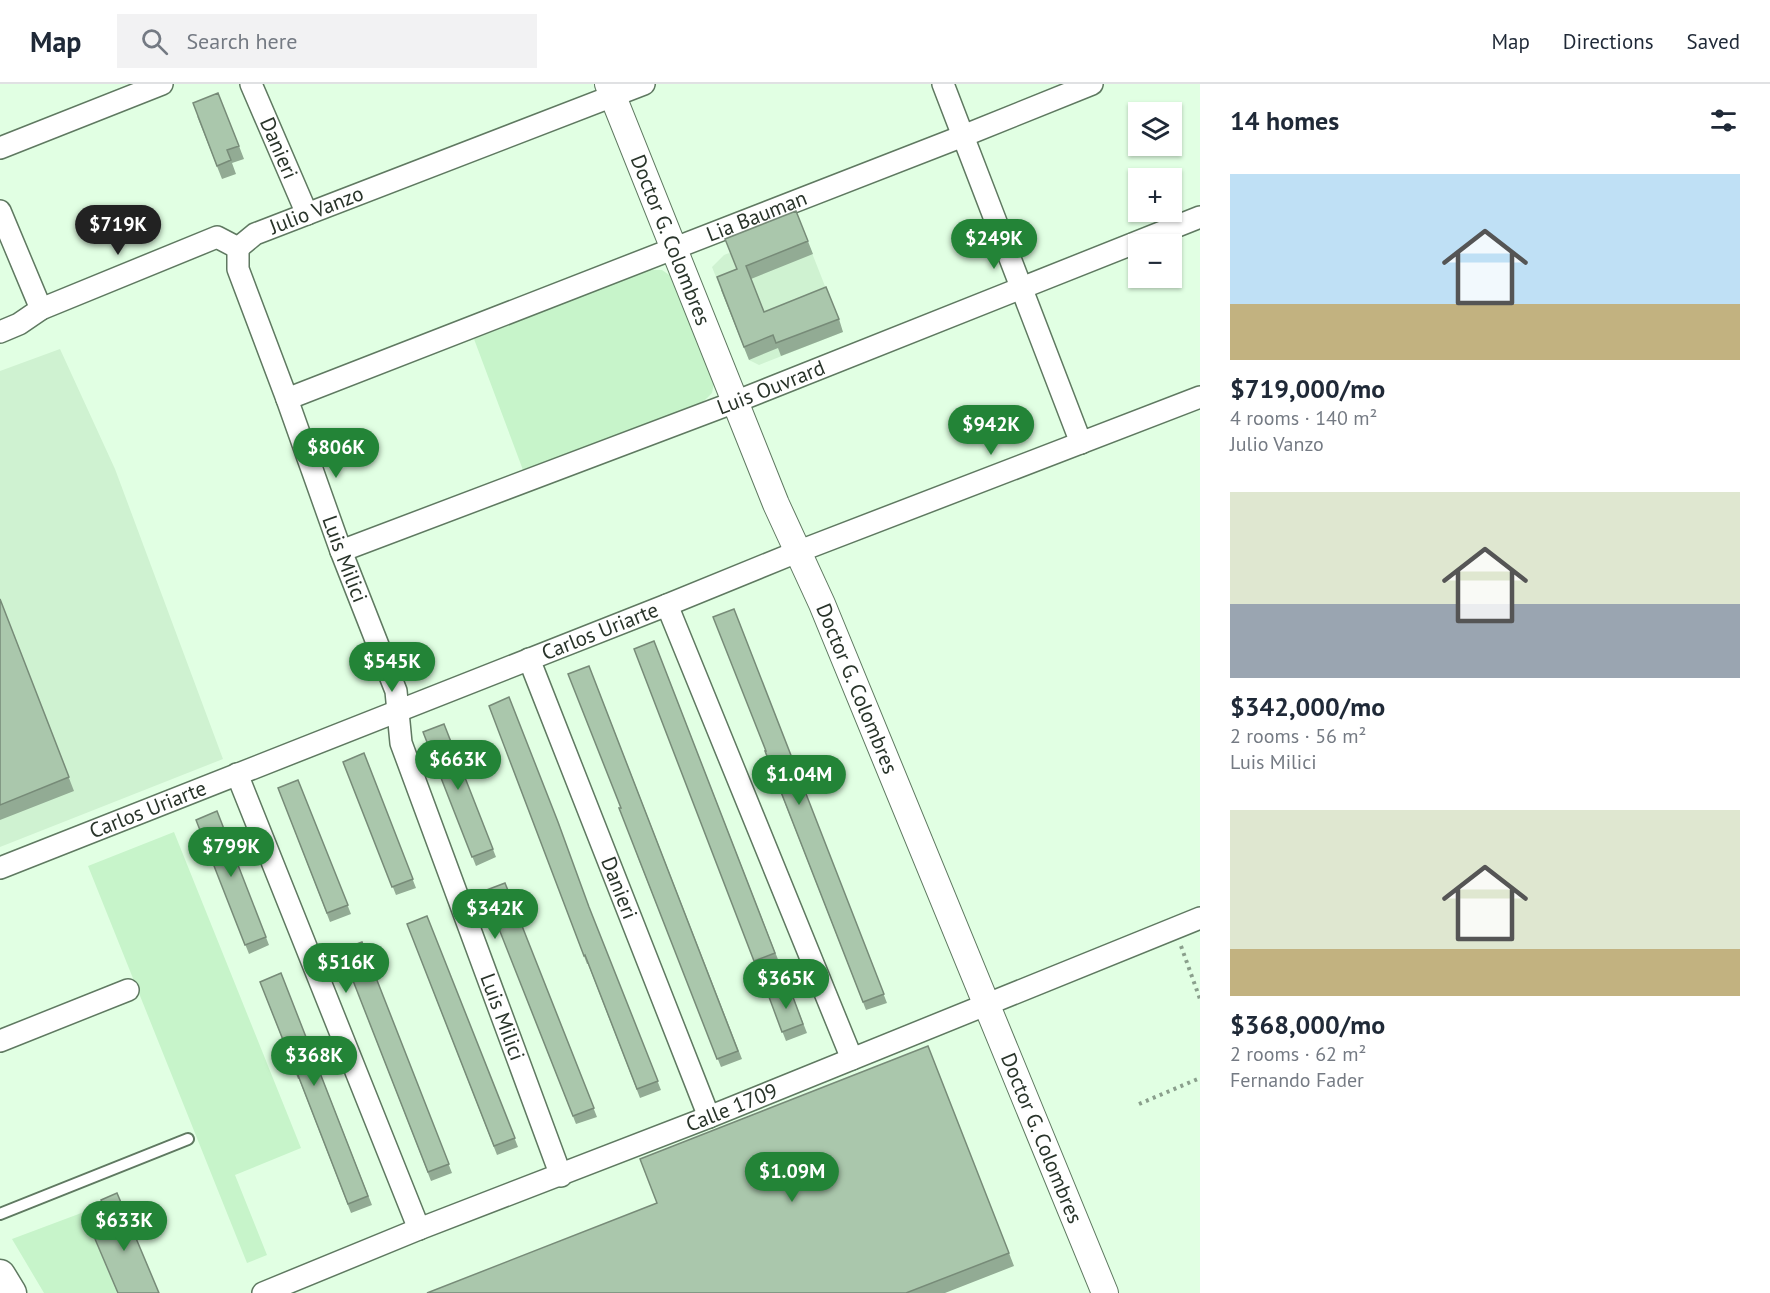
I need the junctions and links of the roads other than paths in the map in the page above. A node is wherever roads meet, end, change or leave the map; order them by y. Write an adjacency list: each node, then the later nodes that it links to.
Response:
1 (162, 84): 8 (street)
2 (251, 84): 10 (street, Danieri)
3 (644, 84): 6 (street, Julio Vanzo)
4 (943, 84): 7 (street)
5 (1092, 84): 7 (street, Lia Bauman)
6 (611, 90): 10 (street, Julio Vanzo); 13 (street, Doctor G. Colombres)
7 (963, 136): 13 (street, Lia Bauman); 14 (street)
8 (0, 148)
9 (0, 211): 15 (street)
10 (307, 214): 12 (street, Julio Vanzo)
11 (1200, 217): 14 (street, Luis Ouvrard)
12 (238, 248): 15 (street); 18 (street, Luis Milici)
13 (674, 249): 18 (street, Lia Bauman); 19 (street, Doctor G. Colombres)
14 (1022, 288): 19 (street, Luis Ouvrard); 20 (street)
15 (41, 309): 16 (street)
16 (0, 332)
17 (1200, 397): 20 (street, Carlos Uriarte)
18 (287, 399): 21 (street, Luis Milici)
19 (735, 402): 21 (street, Luis Ouvrard); 22 (street, Doctor G. Colombres)
20 (1081, 443): 22 (street, Carlos Uriarte)
21 (341, 551): 25 (street, Luis Milici)
22 (797, 552): 23 (street, Carlos Uriarte); 30 (street, Doctor G. Colombres)
23 (667, 605): 24 (street, Carlos Uriarte); 32 (street)
24 (529, 659): 25 (street, Carlos Uriarte); 33 (street, Danieri)
25 (399, 711): 26 (street, Carlos Uriarte); 35 (street, Luis Milici)
26 (237, 774): 27 (street, Carlos Uriarte); 37 (street)
27 (0, 868)
28 (1200, 918): 30 (street, Calle 1709)
29 (128, 990): 31 (street)
30 (987, 1006): 32 (street, Calle 1709); 41 (street, Doctor G. Colombres)
31 (0, 1041)
32 (852, 1059): 33 (street, Calle 1709)
33 (709, 1117): 35 (street, Calle 1709)
34 (188, 1139): 36 (lane)
35 (561, 1176): 37 (street, Calle 1709)
36 (0, 1214)
37 (419, 1229): 40 (street, Calle 1709)
38 (0, 1275): 39 (main road)
39 (11, 1293)
40 (263, 1293)
41 (1105, 1293)

